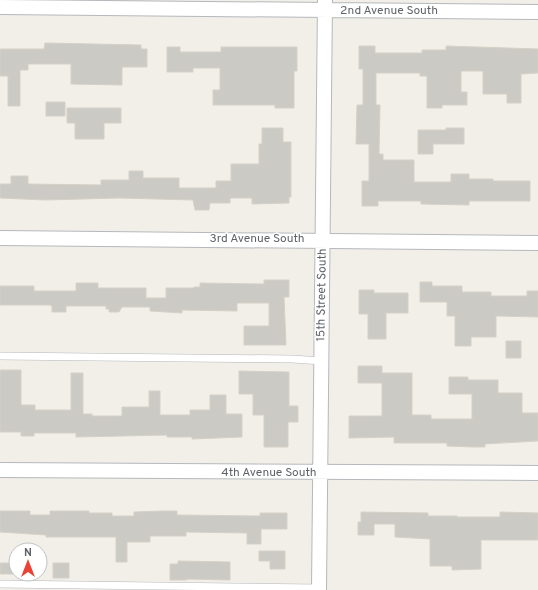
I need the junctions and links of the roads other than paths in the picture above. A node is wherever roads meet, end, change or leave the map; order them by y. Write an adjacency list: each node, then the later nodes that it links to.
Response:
1 (325, 5): 2 (street, 2nd Avenue South); 3 (street, 2nd Avenue South); 5 (street, 15th Street South)
2 (0, 7)
3 (538, 12)
4 (0, 238): 5 (street, 3rd Avenue South)
5 (323, 240): 6 (street, 3rd Avenue South); 8 (street, 15th Street South)
6 (538, 243)
7 (0, 356): 8 (lane)
8 (322, 361): 10 (street, 15th Street South)
9 (0, 470): 10 (street, 4th Avenue South)
10 (320, 473): 11 (street, 4th Avenue South); 13 (street, 15th Street South)
11 (538, 473)
12 (0, 584): 13 (lane)
13 (319, 589)

